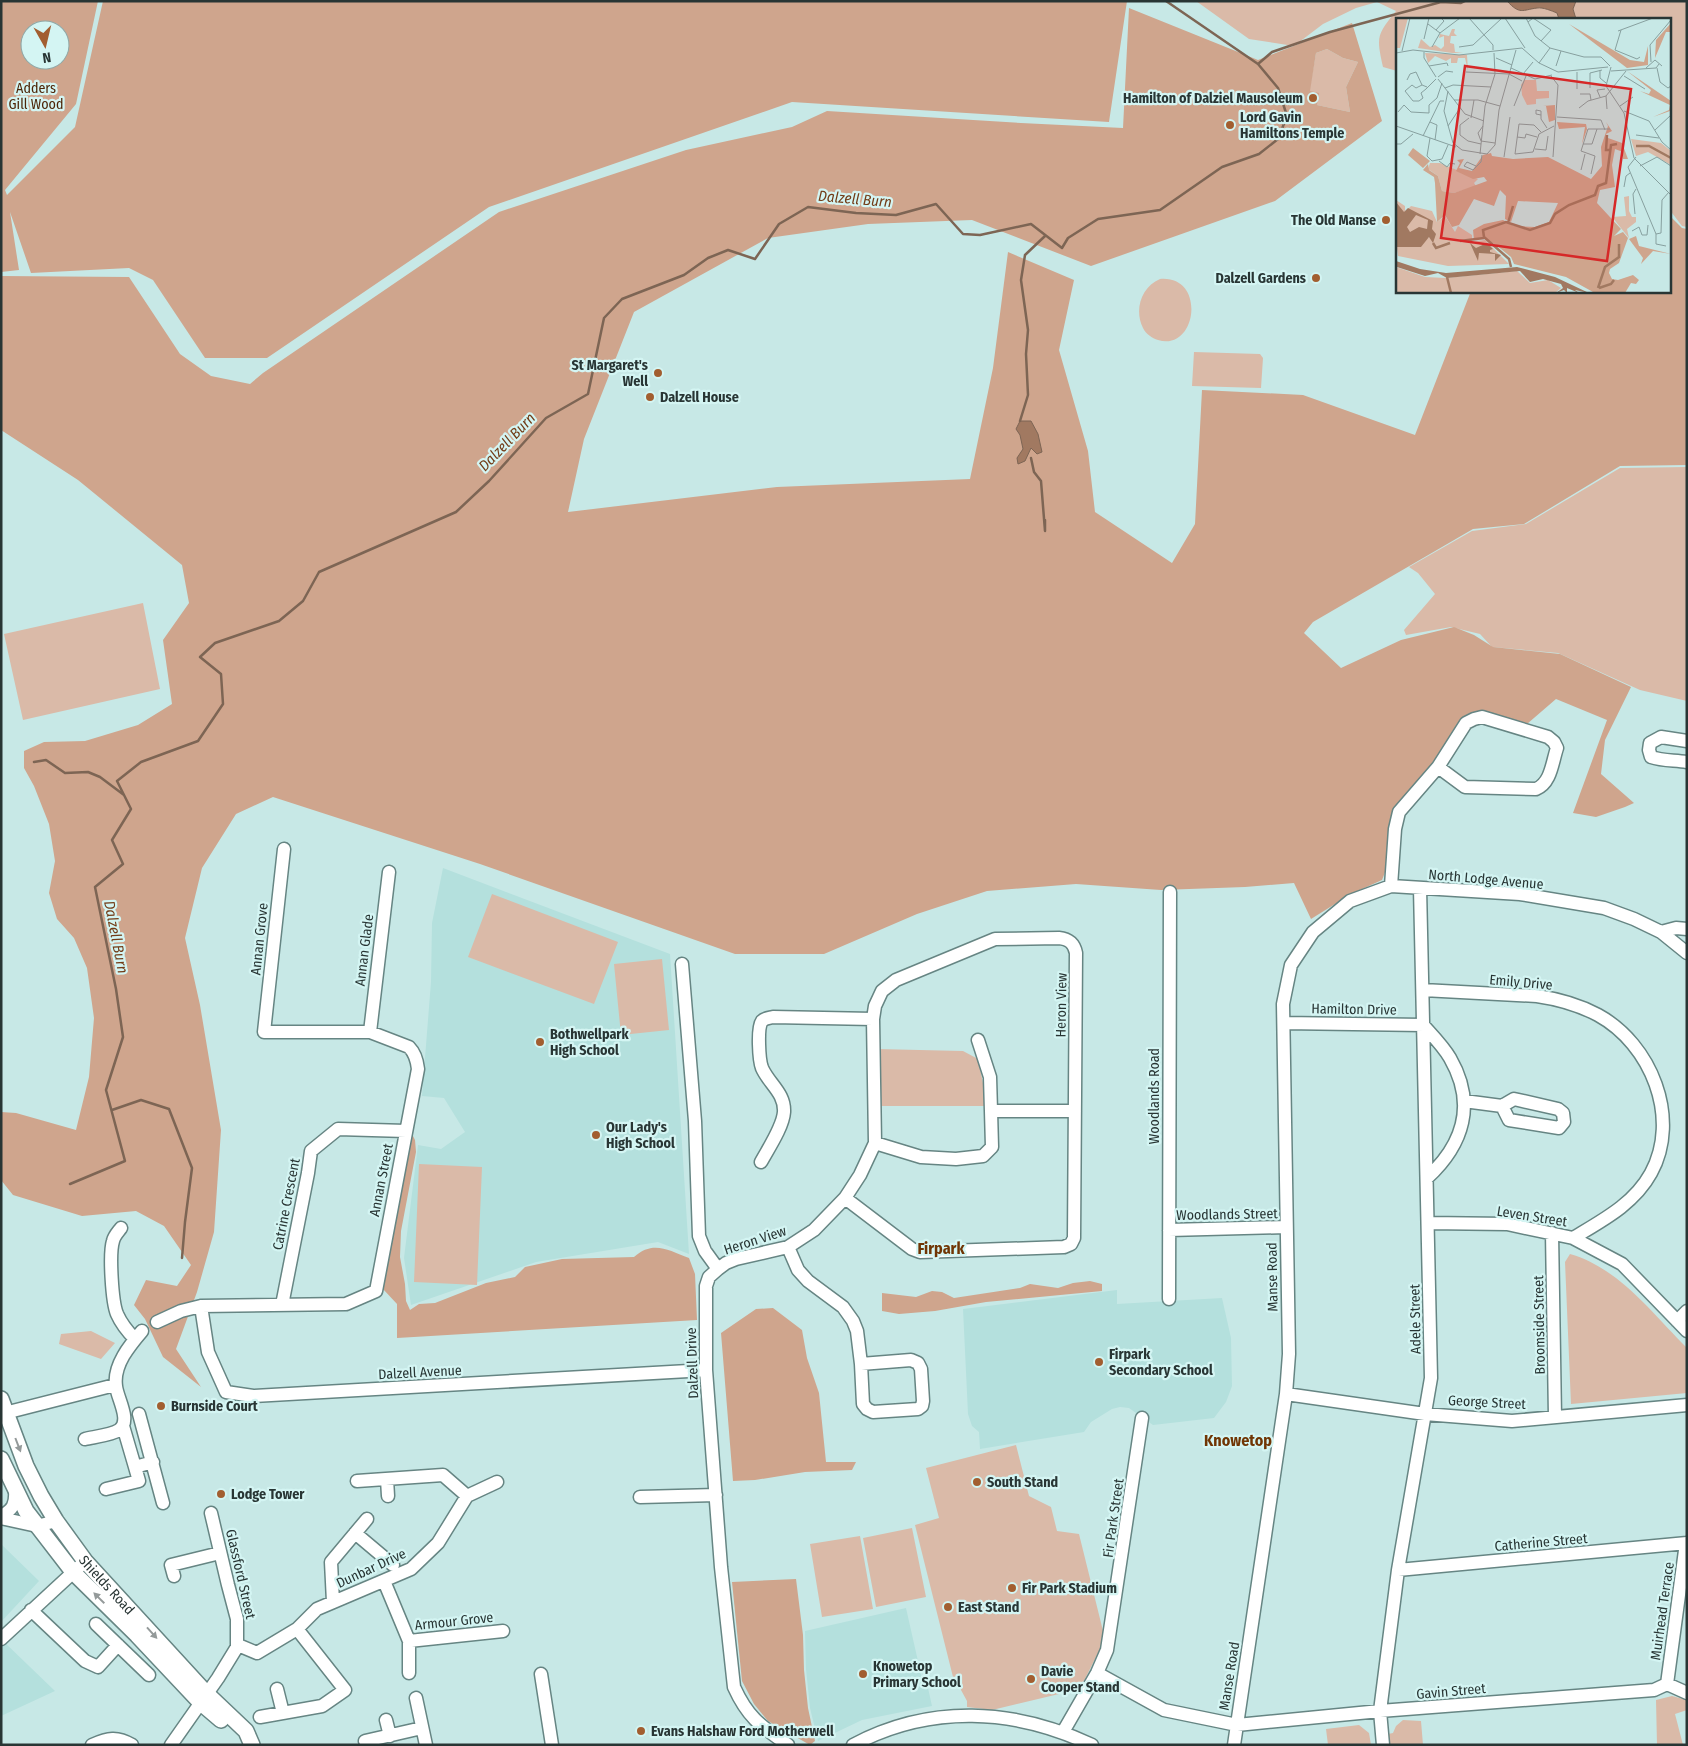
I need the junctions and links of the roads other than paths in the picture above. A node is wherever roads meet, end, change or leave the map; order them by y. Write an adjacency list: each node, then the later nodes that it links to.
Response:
1 (1687, 741): 2 (street)
2 (1687, 762)
3 (1438, 767): 3 (street); 6 (street)
4 (284, 849): 17 (street, Annan Grove)
5 (388, 872): 18 (street, Annan Glade)
6 (1391, 886): 7 (street, Manse Road); 15 (street, Manse Road)
7 (1420, 888): 10 (street, North Lodge Avenue); 13 (street, Adele Street)
8 (1170, 892): 32 (street, Woodlands Road)
9 (1687, 928): 10 (street)
10 (1661, 932): 11 (street, North Lodge Avenue)
11 (1687, 953)
12 (682, 964): 36 (street)
13 (1423, 990): 16 (street, Adele Street); 34 (street, Emily Drive)
14 (874, 1019): 23 (street, Heron View); 25 (street, Heron View); 26 (street)
15 (1284, 1023): 16 (street, Hamilton Drive); 30 (street, Manse Road)
16 (1423, 1025): 20 (street); 27 (street, Adele Street)
17 (264, 1032): 18 (street, Annan Street)
18 (370, 1032): 24 (street, Annan Street)
19 (978, 1040): 22 (street)
20 (1464, 1101): 21 (street); 27 (street)
21 (1502, 1106)
22 (991, 1111): 23 (street); 25 (street)
23 (1074, 1111): 28 (street, Heron View)
24 (406, 1130): 38 (street, Catrine Crescent); 38 (street, Annan Street)
25 (875, 1143): 28 (street, Heron View)
26 (761, 1162)
27 (1427, 1178): 29 (street, Adele Street)
28 (845, 1198): 35 (street, Heron View)
29 (1428, 1223): 33 (street, Leven Street); 51 (street, Adele Street)
30 (1286, 1227): 32 (street, Woodlands Street); 47 (street, Manse Road)
31 (121, 1228): 46 (street)
32 (1169, 1230): 37 (street, Woodlands Road)
33 (1552, 1233): 34 (street, Leven Street); 52 (street, Broomside Street)
34 (1573, 1238): 41 (street, Leven Street)
35 (788, 1247): 36 (street, Heron View); 44 (street)
36 (718, 1269): 45 (street, Dalzell Drive)
37 (1169, 1299)
38 (282, 1305): 39 (street, Annan Street)
39 (201, 1306): 42 (street, Annan Street); 45 (street, Dalzell Avenue)
40 (1687, 1311): 41 (street)
41 (1677, 1321): 43 (street, Leven Street)
42 (157, 1322)
43 (1687, 1331)
44 (861, 1364): 44 (street)
45 (706, 1370): 64 (street, Dalzell Drive)
46 (115, 1385): 49 (street); 54 (street)
47 (1286, 1394): 51 (street, George Street); 105 (street, Manse Road)
48 (1687, 1405): 52 (street, George Street)
49 (3, 1409): 72 (main road, Shields Road, one-way to 72)
50 (139, 1414): 57 (street)
51 (1425, 1414): 52 (street, George Street); 79 (street, Adele Street)
52 (1556, 1417)
53 (1142, 1418): 93 (street, Fir Park Street)
54 (123, 1426): 55 (street); 58 (street)
55 (85, 1439)
56 (1, 1459): 63 (main road, Shields Road)
57 (153, 1462): 58 (street); 68 (street)
58 (135, 1467): 62 (street)
59 (387, 1479): 60 (street); 65 (street); 66 (street)
60 (357, 1481)
61 (497, 1482): 66 (street)
62 (106, 1489)
63 (15, 1490): 70 (street); 73 (main road, Shields Road)
64 (716, 1495): 67 (street); 117 (street, Dalzell Drive)
65 (388, 1496)
66 (467, 1496): 82 (street, Dunbar Drive)
67 (640, 1497)
68 (164, 1503)
69 (211, 1513): 76 (street, Glassford Street)
70 (1, 1517): 73 (street)
71 (367, 1519): 74 (street)
72 (56, 1521): 73 (street); 77 (main road, Shields Road)
73 (36, 1526): 80 (main road, Shields Road)
74 (355, 1533): 78 (street); 83 (street)
75 (1687, 1543): 79 (street, Catherine Street); 96 (street, Muirhead Terrace)
76 (220, 1553): 81 (street); 91 (street, Glassford Street)
77 (85, 1562): 80 (street); 99 (main road, Shields Road, one-way to 99)
78 (393, 1565)
79 (1398, 1570): 101 (street, Adele Street)
80 (73, 1572): 84 (street); 99 (main road, Shields Road, one-way to 80)
81 (174, 1576)
82 (384, 1581): 83 (street, Dunbar Drive); 89 (street, Armour Grove)
83 (332, 1602): 86 (street, Dunbar Drive)
84 (31, 1610): 88 (street); 90 (street)
85 (96, 1624): 90 (street)
86 (297, 1629): 91 (street, Dunbar Drive); 102 (street)
87 (503, 1631): 89 (street, Armour Grove)
88 (1, 1639)
89 (409, 1641): 92 (street, Armour Grove)
90 (118, 1645): 95 (street)
91 (238, 1645): 99 (street)
92 (409, 1673)
93 (1097, 1673): 105 (street, Gavin Street); 107 (street, Fir Park Street)
94 (541, 1674): 116 (street)
95 (150, 1675)
96 (1667, 1684): 98 (street); 101 (street, Gavin Street)
97 (277, 1689): 102 (street)
98 (1687, 1693)
99 (204, 1698): 110 (street); 113 (main road, Shields Road); 114 (main road, Shields Road)
100 (416, 1698): 106 (street)
101 (1380, 1711): 105 (street, Gavin Street); 121 (street, Adele Street)
102 (283, 1713): 103 (street)
103 (260, 1717)
104 (386, 1720): 108 (street)
105 (1237, 1725): 120 (street, Manse Road)
106 (422, 1728): 108 (street); 115 (street)
107 (1064, 1732): 118 (street); 119 (street)
108 (390, 1736): 109 (street)
109 (365, 1741)
110 (174, 1744)
111 (92, 1745): 112 (street)
112 (132, 1745)
113 (244, 1745)
114 (252, 1745)
115 (426, 1745)
116 (552, 1745)
117 (788, 1745)
118 (853, 1745)
119 (1092, 1745)
120 (1234, 1745)
121 (1383, 1745)

